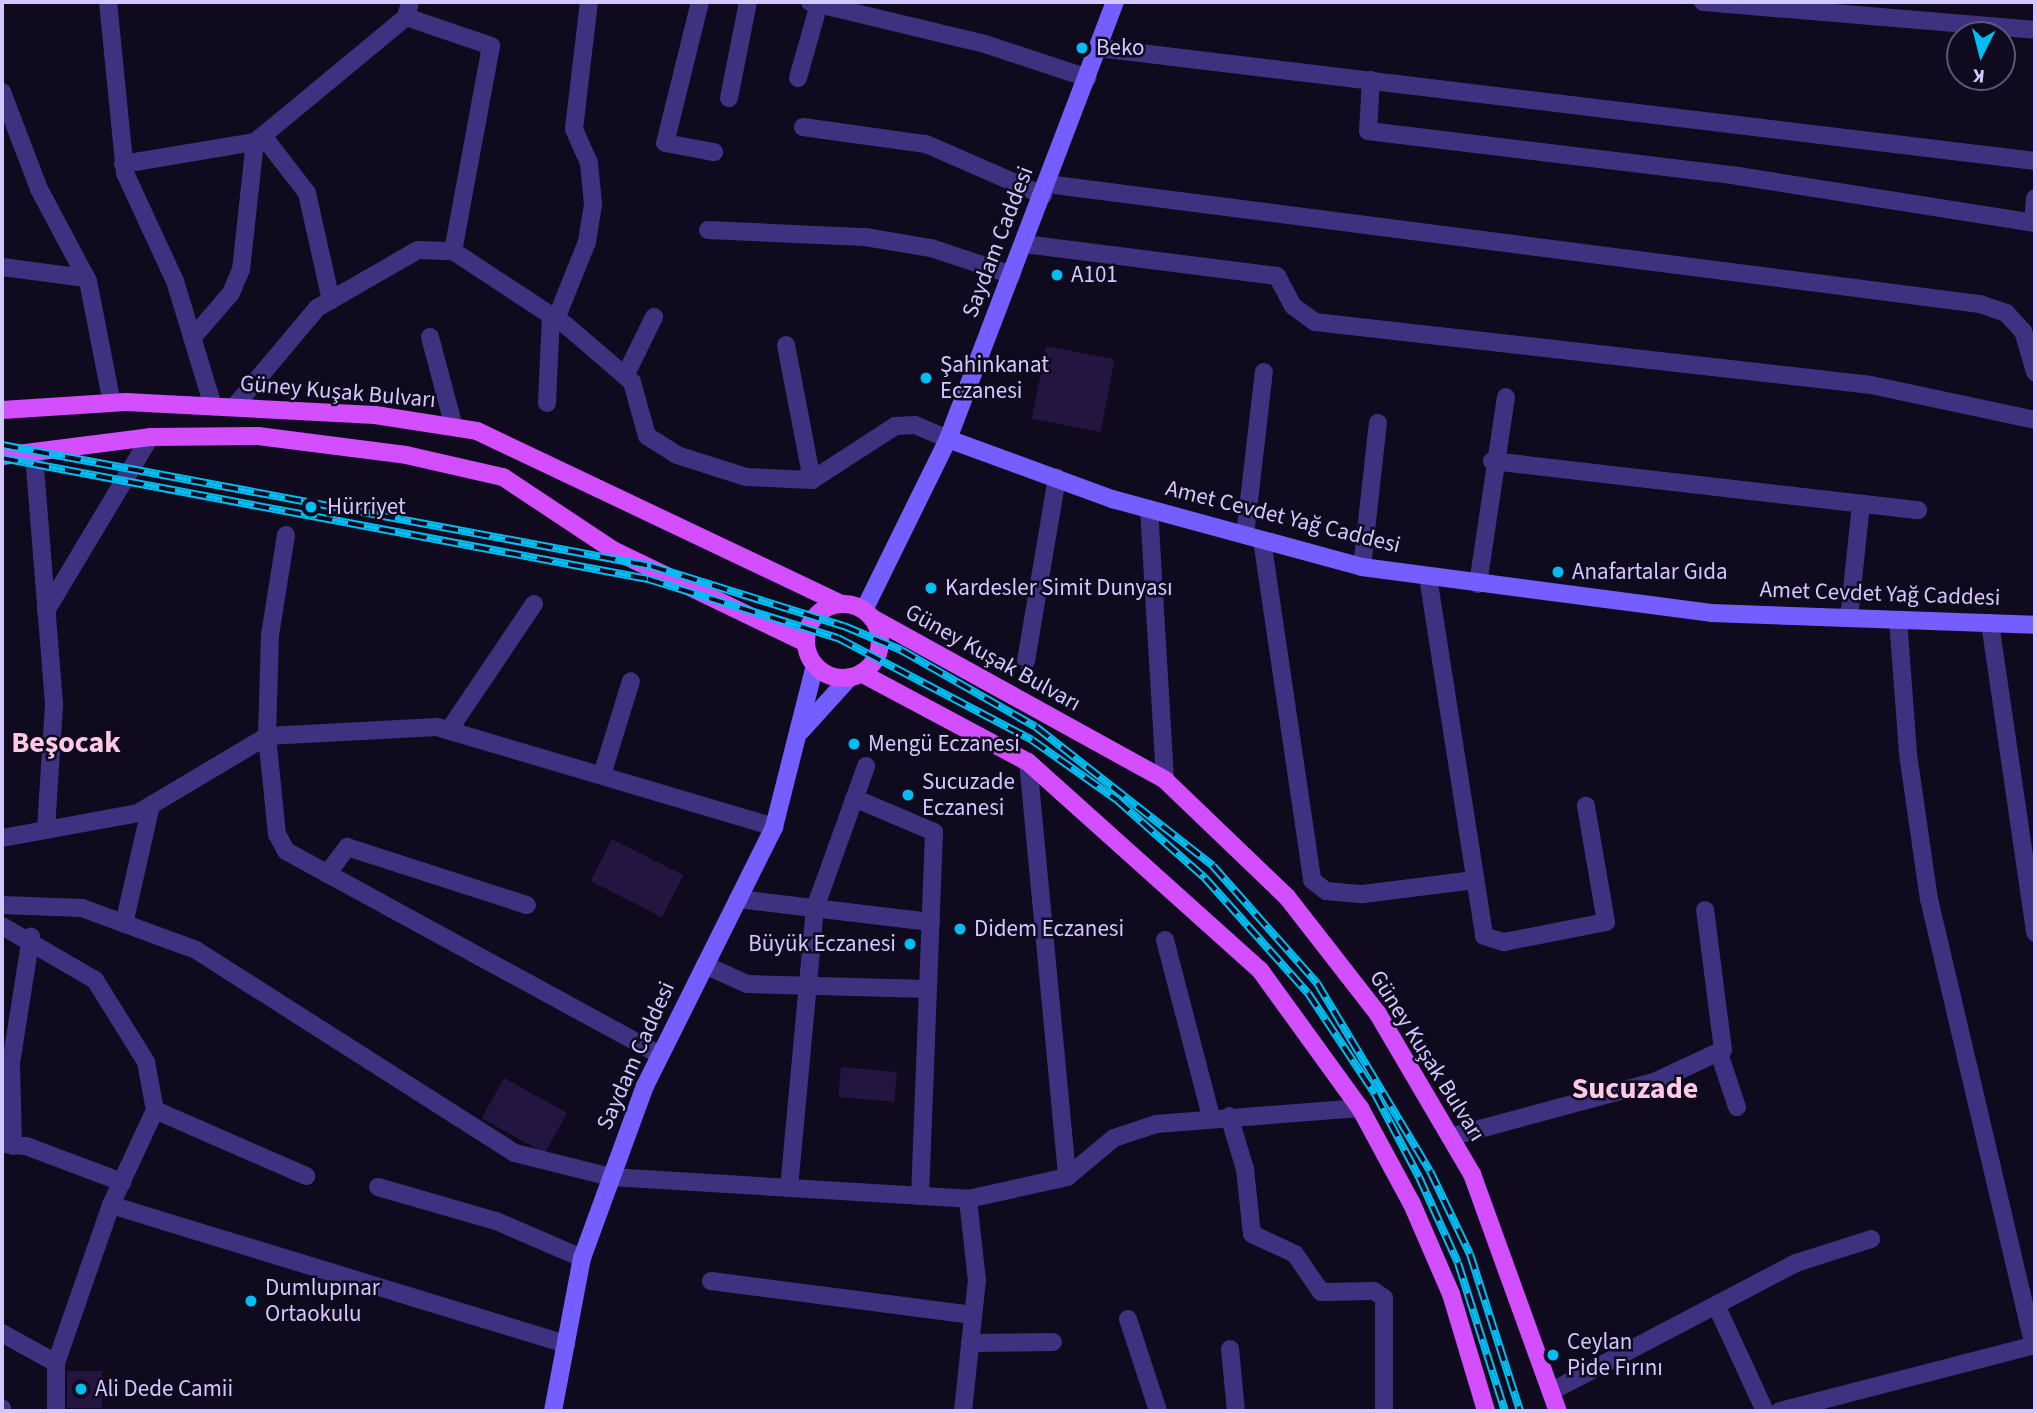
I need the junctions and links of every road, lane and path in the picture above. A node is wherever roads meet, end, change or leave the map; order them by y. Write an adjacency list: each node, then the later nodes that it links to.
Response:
1 (589, 2): 33 (street)
2 (700, 2): 19 (street)
3 (748, 2): 16 (street)
4 (1115, 2): 11 (main road, Saydam Caddesi)
5 (1703, 2): 8 (street)
6 (106, 3): 21 (street)
7 (814, 3): 12 (street); 13 (street)
8 (1723, 3): 10 (street)
9 (408, 9): 18 (street); 27 (street)
10 (2035, 30)
11 (1100, 48): 13 (main road, Saydam Caddesi); 14 (street)
12 (797, 78)
13 (1088, 78): 22 (main road, Saydam Caddesi)
14 (1371, 80): 20 (street); 24 (street)
15 (2, 92): 30 (street)
16 (729, 98)
17 (803, 127): 22 (street)
18 (259, 139): 21 (street); 31 (street); 35 (street)
19 (714, 152)
20 (2035, 161)
21 (123, 164): 35 (street)
22 (1045, 189): 26 (main road, Saydam Caddesi); 34 (street)
23 (2035, 198): 24 (street)
24 (2034, 222)
25 (708, 230): 29 (street)
26 (1024, 244): 29 (main road, Saydam Caddesi); 47 (street)
27 (453, 251): 31 (street); 33 (street)
28 (2, 267): 30 (street)
29 (1012, 275): 51 (main road, Saydam Caddesi)
30 (86, 278): 42 (street)
31 (331, 300): 45 (street)
32 (654, 317): 40 (street)
33 (554, 318): 40 (street); 43 (street)
34 (2029, 332): 39 (street)
35 (194, 335): 44 (street)
36 (430, 337): 49 (street)
37 (786, 345): 56 (street)
38 (1264, 372): 61 (street)
39 (2035, 372)
40 (625, 376): 56 (street)
41 (1506, 397): 54 (street)
42 (112, 403): 44 (main road, Güney Kuşak Bulvarı); 46 (main road, Güney Kuşak Bulvarı)
43 (547, 403)
44 (214, 406): 45 (main road, Güney Kuşak Bulvarı)
45 (234, 408): 49 (main road, Güney Kuşak Bulvarı)
46 (2, 410)
47 (2035, 419)
48 (1378, 423): 63 (street)
49 (454, 427): 67 (main road, Güney Kuşak Bulvarı)
50 (150, 437): 52 (main road); 68 (street); 74 (main road)
51 (948, 439): 55 (main road, Amet Cevdet Yağ Caddesi); 56 (street); 69 (main road, Saydam Caddesi)
52 (34, 455): 53 (main road); 68 (street)
53 (2, 456)
54 (1492, 461): 57 (street); 65 (street)
55 (1057, 478): 58 (main road, Amet Cevdet Yağ Caddesi); 75 (street)
56 (813, 480)
57 (1861, 504): 59 (street); 70 (street)
58 (1149, 509): 61 (main road, Amet Cevdet Yağ Caddesi); 85 (street)
59 (1918, 510)
60 (286, 535): 81 (street)
61 (1245, 535): 62 (main road, Amet Cevdet Yağ Caddesi)
62 (1262, 540): 63 (main road, Amet Cevdet Yağ Caddesi); 93 (street)
63 (1362, 567): 64 (main road, Amet Cevdet Yağ Caddesi)
64 (1428, 577): 65 (main road, Amet Cevdet Yağ Caddesi); 93 (street)
65 (1478, 584): 70 (main road, Amet Cevdet Yağ Caddesi)
66 (534, 604): 79 (street)
67 (841, 604): 69 (main road); 74 (main road)
68 (46, 611): 90 (street)
69 (868, 614): 77 (main road); 85 (main road, Güney Kuşak Bulvarı)
70 (1849, 618): 71 (main road, Amet Cevdet Yağ Caddesi)
71 (1898, 620): 72 (main road, Amet Cevdet Yağ Caddesi); 135 (street)
72 (1990, 623): 73 (main road, Amet Cevdet Yağ Caddesi); 102 (street)
73 (2035, 625)
74 (806, 643): 76 (main road)
75 (1026, 661)
76 (815, 665): 77 (main road); 80 (main road, Saydam Caddesi)
77 (855, 675): 80 (main road); 82 (main road)
78 (631, 681): 84 (street)
79 (449, 730): 81 (street); 84 (street)
80 (798, 733): 89 (main road, Saydam Caddesi)
81 (267, 736): 87 (street); 92 (street)
82 (1028, 762): 111 (main road); 118 (street)
83 (866, 766): 86 (street)
84 (603, 775): 89 (street)
85 (1165, 780): 114 (main road, Güney Kuşak Bulvarı)
86 (854, 798): 97 (street); 99 (street)
87 (151, 805): 90 (street); 100 (street)
88 (1586, 806): 93 (street)
89 (774, 827): 94 (main road, Saydam Caddesi)
90 (46, 830): 91 (street)
91 (2, 838)
92 (327, 874): 96 (street); 109 (street)
93 (1474, 880)
94 (738, 899): 97 (street); 105 (main road, Saydam Caddesi)
95 (2, 905): 100 (street)
96 (527, 905)
97 (815, 908): 99 (street); 106 (street)
98 (1705, 909): 108 (street)
99 (931, 922): 107 (street)
100 (124, 924): 117 (street)
101 (2, 926): 103 (street)
102 (2035, 933)
103 (31, 937): 112 (street); 115 (street)
104 (1165, 940): 113 (street)
105 (705, 965): 106 (street); 109 (main road, Saydam Caddesi)
106 (809, 985): 107 (street); 121 (street)
107 (928, 989): 122 (street)
108 (1719, 1053): 110 (street); 114 (street)
109 (660, 1055): 117 (main road, Saydam Caddesi)
110 (1737, 1107)
111 (1360, 1108): 113 (street); 145 (main road)
112 (155, 1110): 116 (street); 119 (street)
113 (1220, 1116): 118 (street); 144 (street)
114 (1450, 1137): 138 (main road, Güney Kuşak Bulvarı)
115 (8, 1145): 119 (street)
116 (306, 1176)
117 (611, 1177): 121 (street); 126 (main road, Saydam Caddesi)
118 (1067, 1177): 123 (street)
119 (122, 1182): 124 (street)
120 (378, 1187): 126 (street)
121 (789, 1188): 122 (street)
122 (920, 1196): 123 (street)
123 (968, 1199): 129 (street)
124 (111, 1205): 134 (street); 137 (street)
125 (1871, 1239): 128 (street)
126 (582, 1258): 134 (main road, Saydam Caddesi)
127 (711, 1281): 129 (street)
128 (1716, 1305): 138 (street); 147 (street)
129 (974, 1315): 133 (street)
130 (1128, 1319): 142 (street)
131 (2, 1333): 137 (street)
132 (1053, 1342): 133 (street)
133 (971, 1343): 141 (street)
134 (566, 1344): 140 (main road, Saydam Caddesi)
135 (2034, 1346): 148 (street)
136 (1230, 1349): 143 (street)
137 (56, 1363): 139 (street)
138 (1552, 1391): 146 (main road, Güney Kuşak Bulvarı)
139 (56, 1411)
140 (553, 1411)
141 (963, 1411)
142 (1158, 1411)
143 (1236, 1411)
144 (1384, 1411)
145 (1486, 1411)
146 (1558, 1411)
147 (1765, 1411)
148 (1780, 1411)

